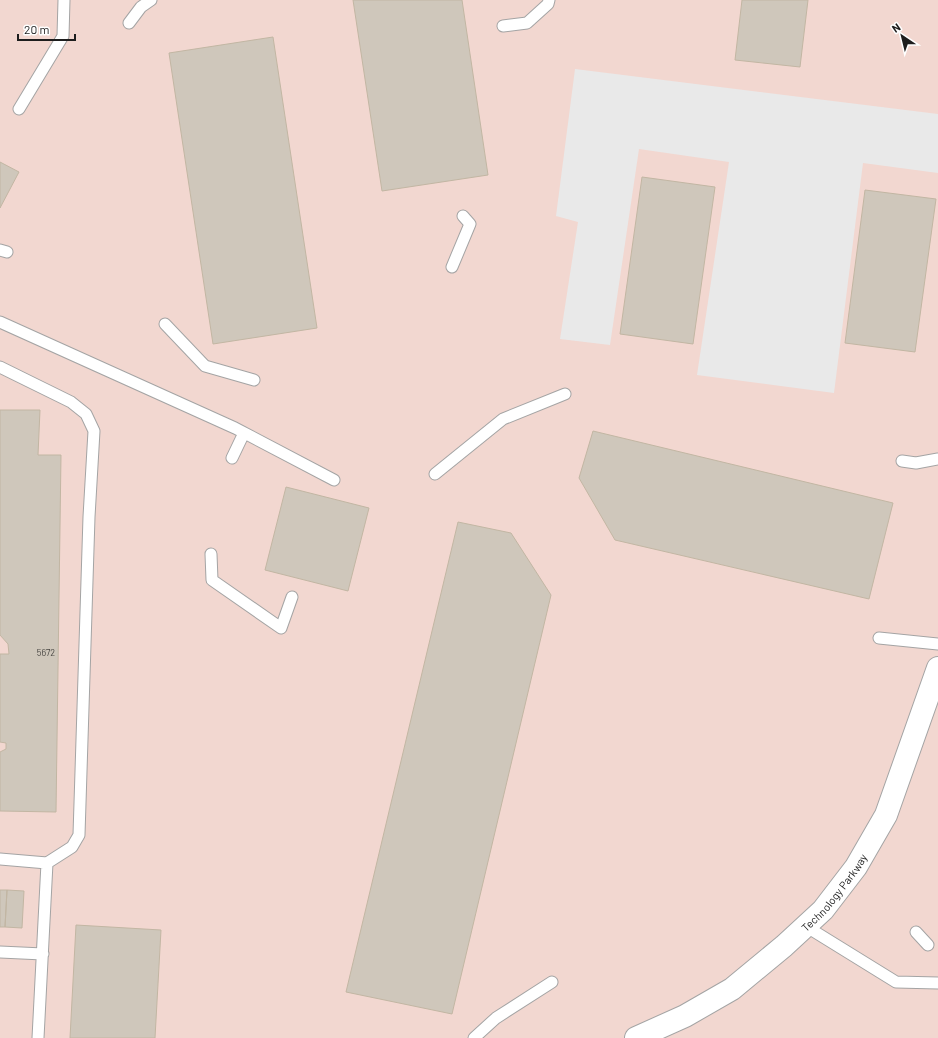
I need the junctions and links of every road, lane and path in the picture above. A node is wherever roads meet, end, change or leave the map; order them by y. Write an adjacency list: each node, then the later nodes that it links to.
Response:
1 (64, 0): 6 (lane)
2 (151, 0): 4 (lane)
3 (549, 0): 5 (lane)
4 (129, 23)
5 (502, 26)
6 (19, 109)
7 (463, 216): 8 (lane)
8 (452, 266)
9 (0, 322): 14 (lane)
10 (165, 324): 12 (lane)
11 (0, 367): 26 (lane)
12 (254, 380)
13 (565, 394): 18 (lane)
14 (244, 433): 15 (lane); 19 (lane)
15 (232, 458)
16 (938, 459): 17 (lane)
17 (902, 461)
18 (435, 474)
19 (334, 480)
20 (211, 554): 21 (lane)
21 (292, 597)
22 (879, 638): 23 (lane)
23 (938, 644)
24 (938, 668): 27 (street, Technology Parkway)
25 (0, 859): 26 (lane)
26 (47, 863): 31 (lane)
27 (807, 926): 33 (lane); 36 (street, Technology Parkway)
28 (916, 932): 29 (lane)
29 (928, 945)
30 (0, 952): 31 (lane)
31 (43, 954): 34 (lane)
32 (552, 982): 35 (lane)
33 (938, 983)
34 (38, 1038)
35 (474, 1038)
36 (636, 1038)

